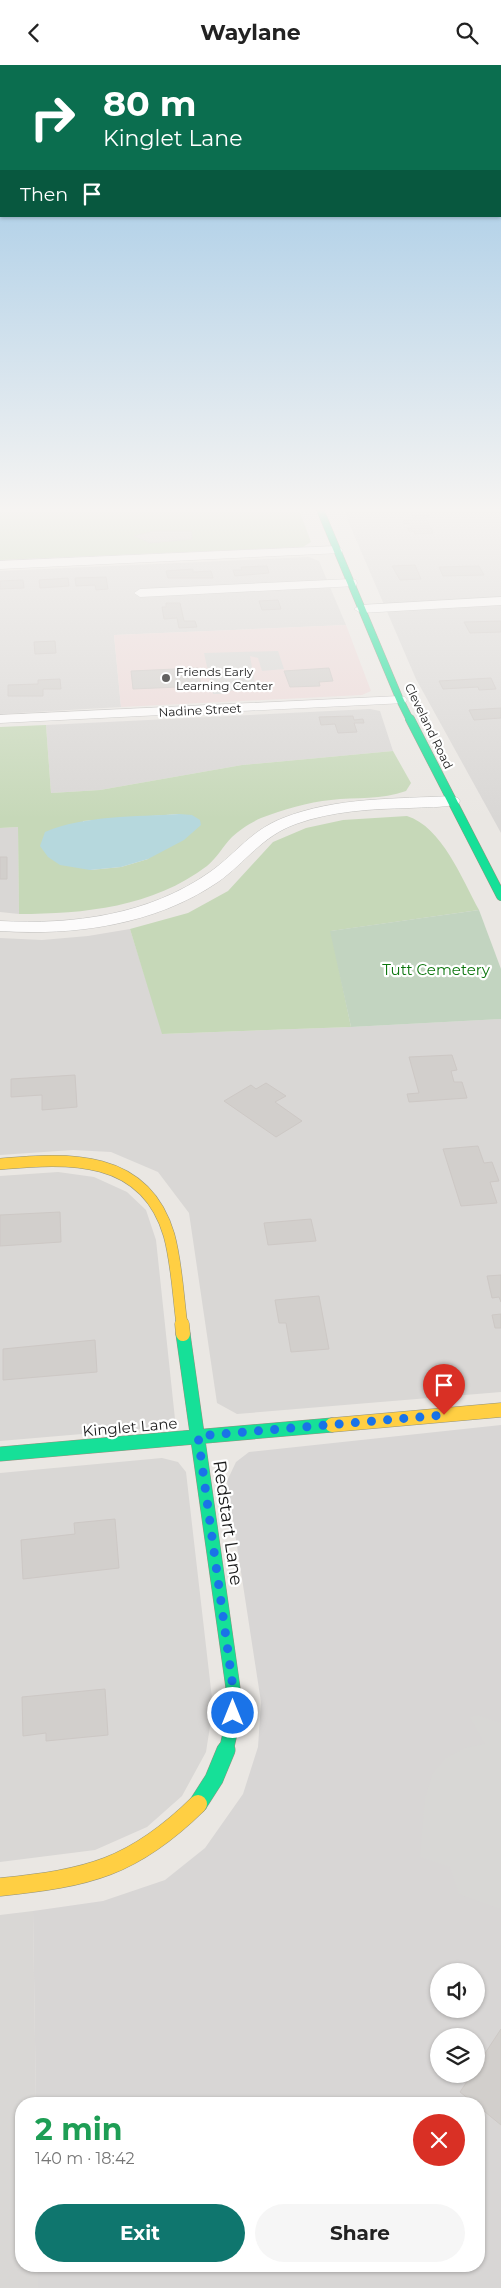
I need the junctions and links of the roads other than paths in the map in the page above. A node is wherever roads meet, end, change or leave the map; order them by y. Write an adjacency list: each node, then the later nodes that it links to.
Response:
1 (362, 611): 2 (street, Cleveland Road)
2 (400, 699): 3 (street, Nadine Street); 4 (street, Cleveland Road)
3 (0, 719)
4 (452, 801): 5 (street, Cleveland Road); 6 (street)
5 (501, 896)
6 (0, 926)
7 (0, 1164): 9 (street, Redstart Lane)
8 (501, 1410): 9 (street, Kinglet Lane)
9 (198, 1436): 10 (street, Kinglet Lane); 11 (street, Redstart Lane)
10 (0, 1455)
11 (0, 1887)

